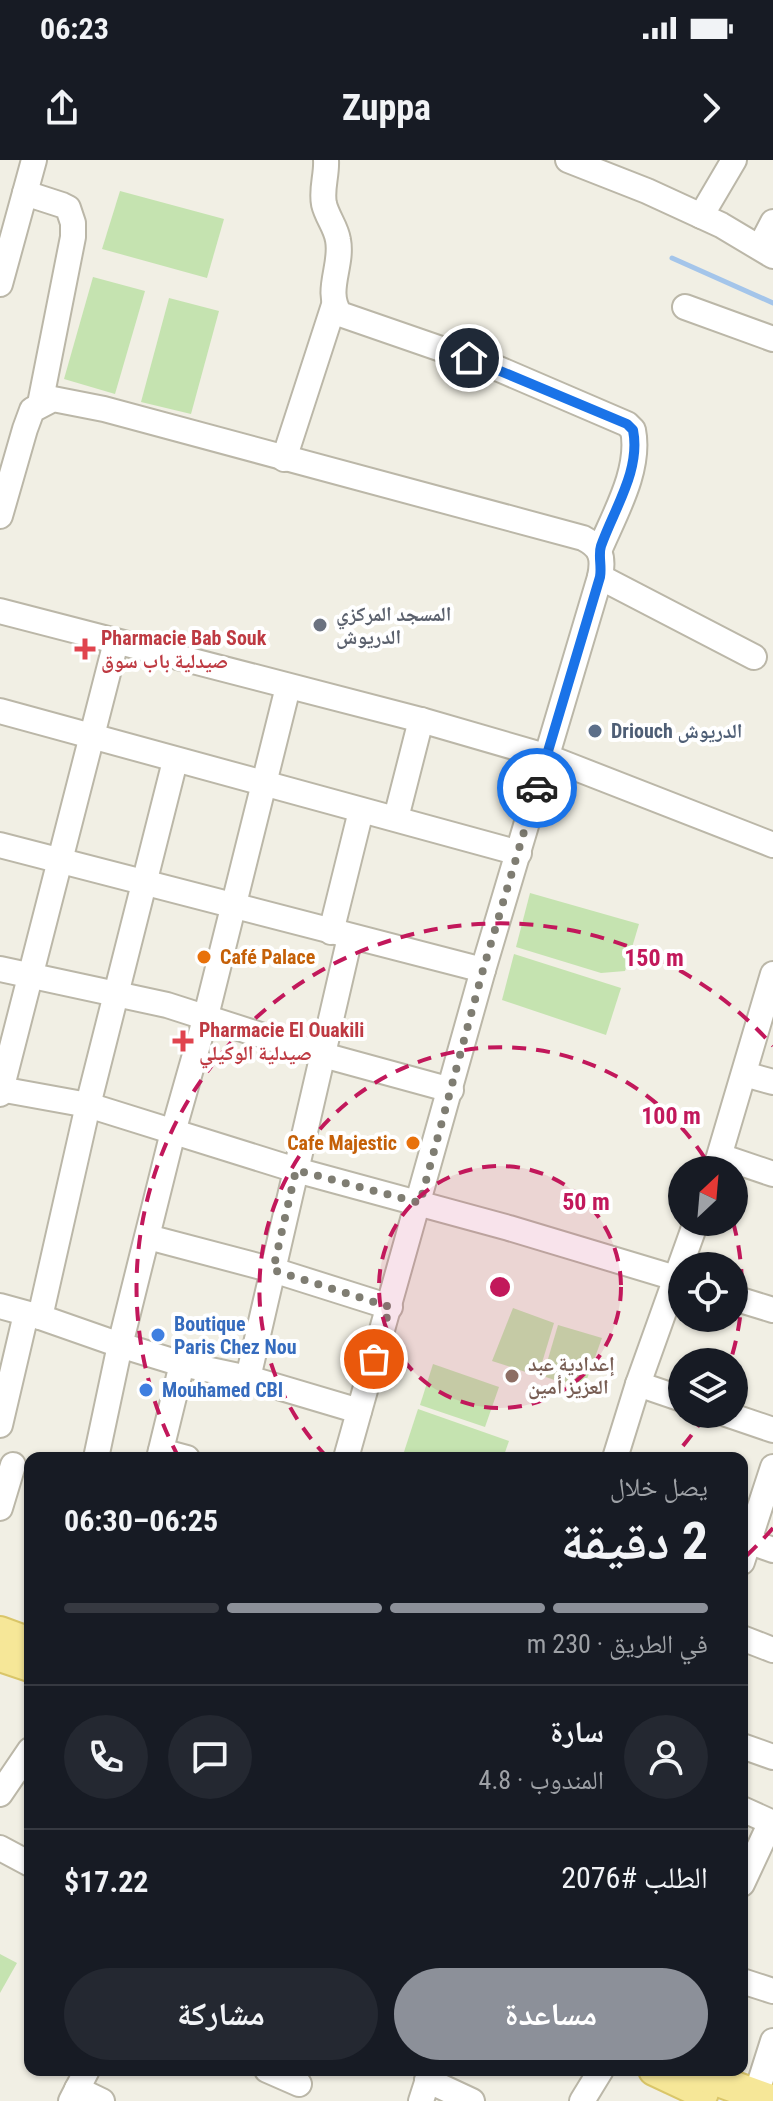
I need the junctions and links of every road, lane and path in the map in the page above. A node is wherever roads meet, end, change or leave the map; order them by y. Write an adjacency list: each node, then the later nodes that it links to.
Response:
1 (34, 160): 5 (street)
2 (326, 160): 10 (street)
3 (734, 160): 6 (street)
4 (575, 161): 6 (street)
5 (15, 202): 9 (street); 13 (street)
6 (701, 216): 8 (street)
7 (773, 222): 8 (street)
8 (766, 251)
9 (0, 284)
10 (334, 305): 15 (street); 17 (street)
11 (685, 307): 12 (street)
12 (773, 339)
13 (40, 404): 14 (street); 15 (street)
14 (10, 445): 16 (street)
15 (284, 459): 17 (street)
16 (0, 516)
17 (599, 551): 18 (street)
18 (600, 577): 21 (street); 26 (street)
19 (0, 611): 20 (street)
20 (116, 642): 22 (street); 25 (street)
21 (754, 657)
22 (288, 687): 24 (street); 28 (street)
23 (0, 711): 25 (street)
24 (421, 720): 26 (street); 30 (street)
25 (90, 738): 27 (street); 34 (street)
26 (545, 756): 32 (street); 33 (street)
27 (175, 761): 28 (street); 35 (street)
28 (264, 783): 29 (street); 36 (street)
29 (361, 811): 30 (street); 37 (street)
30 (396, 818): 33 (street)
31 (0, 845): 34 (street)
32 (773, 845)
33 (519, 853): 39 (street)
34 (58, 862): 35 (street); 41 (street)
35 (143, 881): 36 (street); 42 (street)
36 (232, 906): 37 (street); 43 (street)
37 (340, 934): 39 (street); 44 (street)
38 (0, 969): 41 (street)
39 (483, 970): 47 (street)
40 (773, 974): 45 (street)
41 (30, 977): 42 (street); 48 (street)
42 (116, 995): 43 (street); 49 (street)
43 (206, 1016): 44 (street); 50 (street)
44 (323, 1055): 47 (street); 53 (street)
45 (744, 1074): 46 (street); 51 (street)
46 (773, 1082)
47 (451, 1090): 55 (street)
48 (0, 1091): 49 (street)
49 (88, 1105): 50 (street); 64 (street)
50 (173, 1132): 53 (street); 56 (street)
51 (719, 1156)
52 (748, 1169): 54 (street)
53 (296, 1170): 55 (street); 57 (street)
54 (773, 1174)
55 (420, 1203): 58 (street); 61 (street)
56 (148, 1237): 57 (street); 65 (street)
57 (273, 1270): 61 (street); 67 (street)
58 (668, 1277)
59 (748, 1302): 63 (street)
60 (0, 1306): 64 (street)
61 (390, 1307): 70 (street)
62 (668, 1308): 68 (street)
63 (773, 1310)
64 (33, 1315): 65 (street); 72 (street)
65 (120, 1345): 66 (street); 74 (street)
66 (182, 1364): 67 (street); 75 (street)
67 (248, 1378): 70 (street)
68 (638, 1384): 69 (street); 77 (street)
69 (668, 1394)
70 (359, 1411): 76 (street)
71 (748, 1421): 73 (street)
72 (0, 1425)
73 (773, 1430)
74 (97, 1452)
75 (160, 1452)
76 (348, 1452)
77 (617, 1452)
78 (14, 1465): 80 (street)
79 (773, 1467): 81 (street)
80 (0, 1508)
81 (748, 1536)
82 (748, 1547): 83 (street)
83 (773, 1550)
84 (0, 1632): 86 (main road)
85 (748, 1640): 87 (street)
86 (24, 1641)
87 (773, 1650)
88 (0, 1656): 89 (main road)
89 (24, 1664)
90 (748, 1748): 91 (street)
91 (773, 1757)
92 (24, 1759): 93 (street)
93 (0, 1794)
94 (748, 1812): 95 (street)
95 (772, 1822): 98 (street)
96 (0, 1848): 97 (street)
97 (24, 1861)
98 (748, 1872)
99 (748, 1983): 100 (street)
100 (773, 1991)
101 (773, 2041): 110 (street)
102 (279, 2076): 107 (street)
103 (597, 2076): 113 (street)
104 (666, 2076): 109 (main road)
105 (703, 2076): 110 (main road)
106 (426, 2084): 112 (street)
107 (298, 2085)
108 (78, 2087): 111 (street)
109 (712, 2099)
110 (761, 2099)
111 (102, 2101)
112 (472, 2101)
113 (582, 2101)

